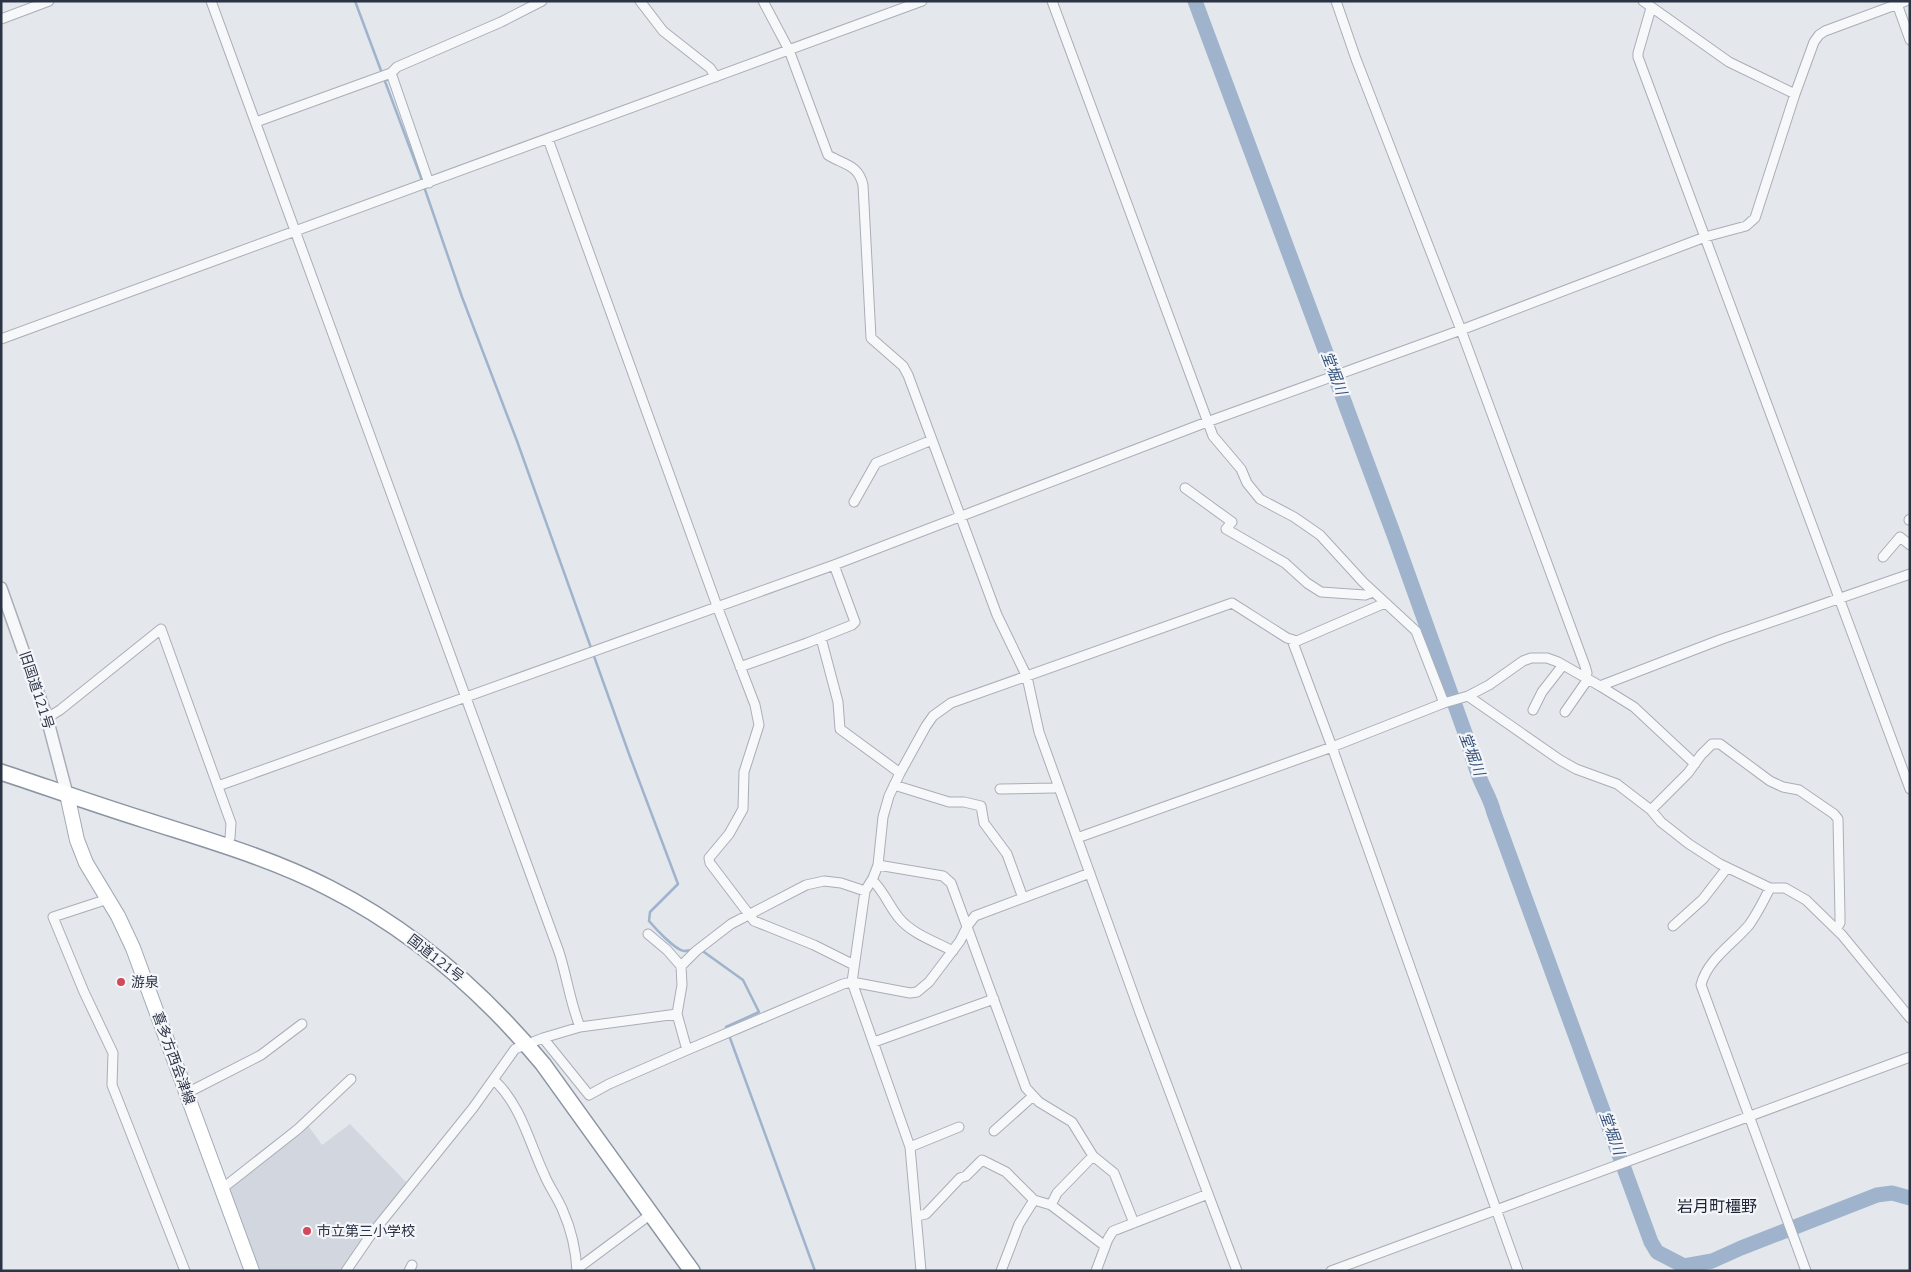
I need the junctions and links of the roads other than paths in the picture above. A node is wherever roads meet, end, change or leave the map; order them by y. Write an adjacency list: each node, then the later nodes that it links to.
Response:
1 (49, 1): 12 (street)
2 (211, 1): 18 (street)
3 (542, 1): 15 (street)
4 (640, 1): 16 (street)
5 (763, 1): 14 (street)
6 (922, 1): 14 (street)
7 (1052, 1): 25 (street)
8 (1336, 1): 23 (street)
9 (1643, 1): 11 (street)
10 (1899, 2): 13 (street); 17 (street)
11 (1651, 8): 17 (street); 22 (street)
12 (1, 19)
13 (1910, 40)
14 (789, 50): 16 (street); 26 (street)
15 (386, 74): 18 (street); 20 (street)
16 (716, 77): 19 (street)
17 (1795, 94): 22 (street)
18 (256, 122): 21 (street)
19 (548, 139): 20 (street); 38 (street)
20 (429, 183): 21 (street)
21 (296, 232): 24 (street); 47 (street)
22 (1705, 237): 23 (street); 36 (street)
23 (1460, 330): 25 (street); 44 (street)
24 (1, 339)
25 (1207, 422): 29 (street); 35 (street)
26 (932, 440): 28 (street); 29 (street)
27 (1185, 488): 35 (street)
28 (854, 502)
29 (960, 516): 32 (street); 43 (street)
30 (1910, 545): 31 (street)
31 (1883, 557)
32 (834, 565): 38 (street); 39 (street)
33 (1910, 574): 36 (street)
34 (1, 588): 51 (street, 旧国道121号)
35 (1373, 592): 37 (street)
36 (1838, 598): 45 (street); 60 (street)
37 (1385, 603): 40 (street); 48 (street)
38 (717, 606): 42 (street); 47 (street)
39 (821, 638): 42 (street); 55 (street)
40 (1292, 640): 43 (street); 52 (street)
41 (1563, 665): 44 (street); 46 (street); 49 (street)
42 (740, 667): 73 (street)
43 (1027, 677): 55 (street); 58 (street)
44 (1586, 678): 45 (street); 50 (street)
45 (1600, 686): 53 (street)
46 (1468, 696): 48 (street); 62 (street)
47 (466, 697): 57 (street); 86 (street)
48 (1444, 703): 52 (street)
49 (1533, 710)
50 (1565, 712)
51 (47, 718): 57 (street); 61 (street, 旧国道121号)
52 (1332, 747): 63 (street); 105 (street)
53 (1695, 764): 62 (street); 76 (street)
54 (1, 772): 61 (highway, 国道121号)
55 (900, 773): 56 (street)
56 (894, 785): 65 (street); 71 (street)
57 (218, 786): 64 (street)
58 (1058, 786): 59 (street); 63 (street)
59 (1000, 789)
60 (1910, 789)
61 (68, 794): 64 (highway, 国道121号); 72 (main road, 喜多方西会津線)
62 (1651, 810): 66 (street)
63 (1077, 838): 67 (street)
64 (226, 847): 89 (highway, 国道121号)
65 (878, 866): 68 (street); 74 (street)
66 (1727, 868): 69 (street); 75 (street)
67 (1090, 873): 71 (street); 102 (street)
68 (872, 880): 70 (street); 78 (street)
69 (1770, 888): 76 (street); 96 (street)
70 (865, 891): 73 (street); 79 (street)
71 (1023, 898): 74 (street)
72 (108, 899): 94 (main road, 喜多方西会津線); 111 (street)
73 (748, 914): 79 (street); 80 (street)
74 (968, 925): 78 (street); 82 (street)
75 (1673, 926)
76 (1836, 929): 84 (street)
77 (648, 934): 80 (street)
78 (953, 951): 81 (street)
79 (854, 965): 81 (street)
80 (681, 966): 83 (street)
81 (852, 982): 88 (street); 90 (street)
82 (994, 998): 88 (street); 95 (street)
83 (677, 1014): 86 (street); 90 (street)
84 (1910, 1018)
85 (302, 1024): 94 (street)
86 (580, 1027): 87 (street)
87 (543, 1038): 89 (street); 90 (street)
88 (874, 1042): 99 (street)
89 (527, 1045): 93 (street); 106 (highway, 国道121号)
90 (687, 1050)
91 (1910, 1057): 96 (street)
92 (351, 1080): 101 (street)
93 (494, 1080): 110 (street); 113 (street)
94 (187, 1093): 101 (main road, 喜多方西会津線)
95 (1033, 1096): 98 (street); 100 (street)
96 (1749, 1116): 105 (street); 121 (street)
97 (958, 1127): 99 (street)
98 (994, 1131)
99 (910, 1146): 107 (street)
100 (1094, 1156): 104 (street); 108 (street)
101 (222, 1188): 112 (main road, 喜多方西会津線)
102 (1208, 1194): 108 (street); 118 (street)
103 (1034, 1200): 104 (street); 107 (street); 116 (street)
104 (1051, 1205): 109 (street)
105 (1496, 1210): 119 (street); 120 (street)
106 (651, 1214): 110 (street); 114 (highway, 国道121号)
107 (917, 1216): 115 (street)
108 (1134, 1222): 109 (street)
109 (1105, 1246): 117 (street)
110 (577, 1270)
111 (185, 1271)
112 (252, 1271)
113 (346, 1271)
114 (692, 1271)
115 (921, 1271)
116 (1002, 1271)
117 (1096, 1271)
118 (1237, 1271)
119 (1331, 1271)
120 (1518, 1271)
121 (1806, 1271)

